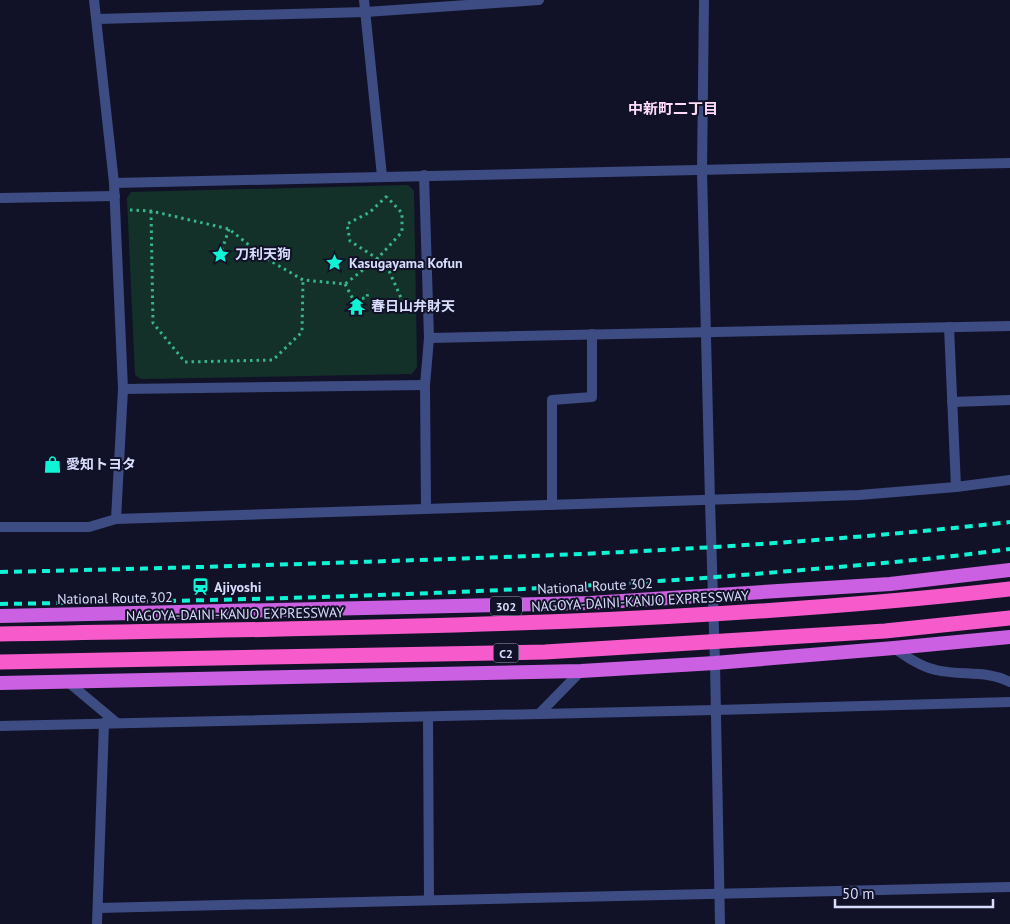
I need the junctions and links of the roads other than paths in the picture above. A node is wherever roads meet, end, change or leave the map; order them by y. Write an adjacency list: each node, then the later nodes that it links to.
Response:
1 (94, 0): 6 (street)
2 (364, 0): 5 (street)
3 (539, 0): 5 (street)
4 (704, 0): 8 (street)
5 (366, 12): 6 (street); 10 (street)
6 (97, 19): 11 (street)
7 (1010, 163): 8 (street)
8 (702, 171): 9 (street); 16 (street)
9 (424, 175): 10 (street); 18 (street)
10 (382, 176): 11 (street)
11 (114, 183): 12 (street)
12 (115, 196): 13 (street); 20 (street)
13 (0, 198)
14 (1010, 326): 15 (street)
15 (949, 327): 16 (street); 22 (street)
16 (705, 332): 17 (street); 25 (street)
17 (592, 334): 18 (street); 26 (street)
18 (429, 338): 19 (street)
19 (425, 385): 20 (street); 27 (street)
20 (123, 389): 28 (street)
21 (1010, 400): 22 (street)
22 (952, 402): 24 (street)
23 (1010, 480): 24 (street)
24 (956, 488): 25 (street)
25 (710, 500): 26 (street); 32 (street)
26 (552, 505): 27 (street)
27 (426, 508): 28 (street)
28 (116, 519): 29 (street)
29 (0, 527)
30 (1010, 570): 32 (highway, National Route 302 / 302)
31 (1010, 589): 35 (highway, NAGOYA-DAINI-KANJO EXPRESSWAY / C2, bridge)
32 (712, 596): 33 (highway, National Route 302 / 302); 39 (street)
33 (0, 616)
34 (1010, 618): 38 (highway, C2, bridge)
35 (0, 634)
36 (1010, 637): 37 (highway)
37 (894, 648): 39 (highway); 42 (street)
38 (0, 662)
39 (715, 663): 40 (highway); 45 (street)
40 (581, 671): 41 (highway); 46 (street)
41 (68, 682): 43 (highway); 49 (street)
42 (1010, 682)
43 (0, 683)
44 (1010, 702): 45 (street)
45 (716, 710): 46 (street); 52 (street)
46 (539, 714): 47 (street)
47 (428, 717): 49 (street); 53 (street)
48 (104, 723): 49 (street); 50 (street); 54 (street)
49 (117, 723)
50 (0, 726)
51 (1010, 887): 52 (street)
52 (719, 894): 53 (street); 56 (street)
53 (429, 900): 54 (street)
54 (98, 908): 55 (street)
55 (97, 924)
56 (720, 924)

